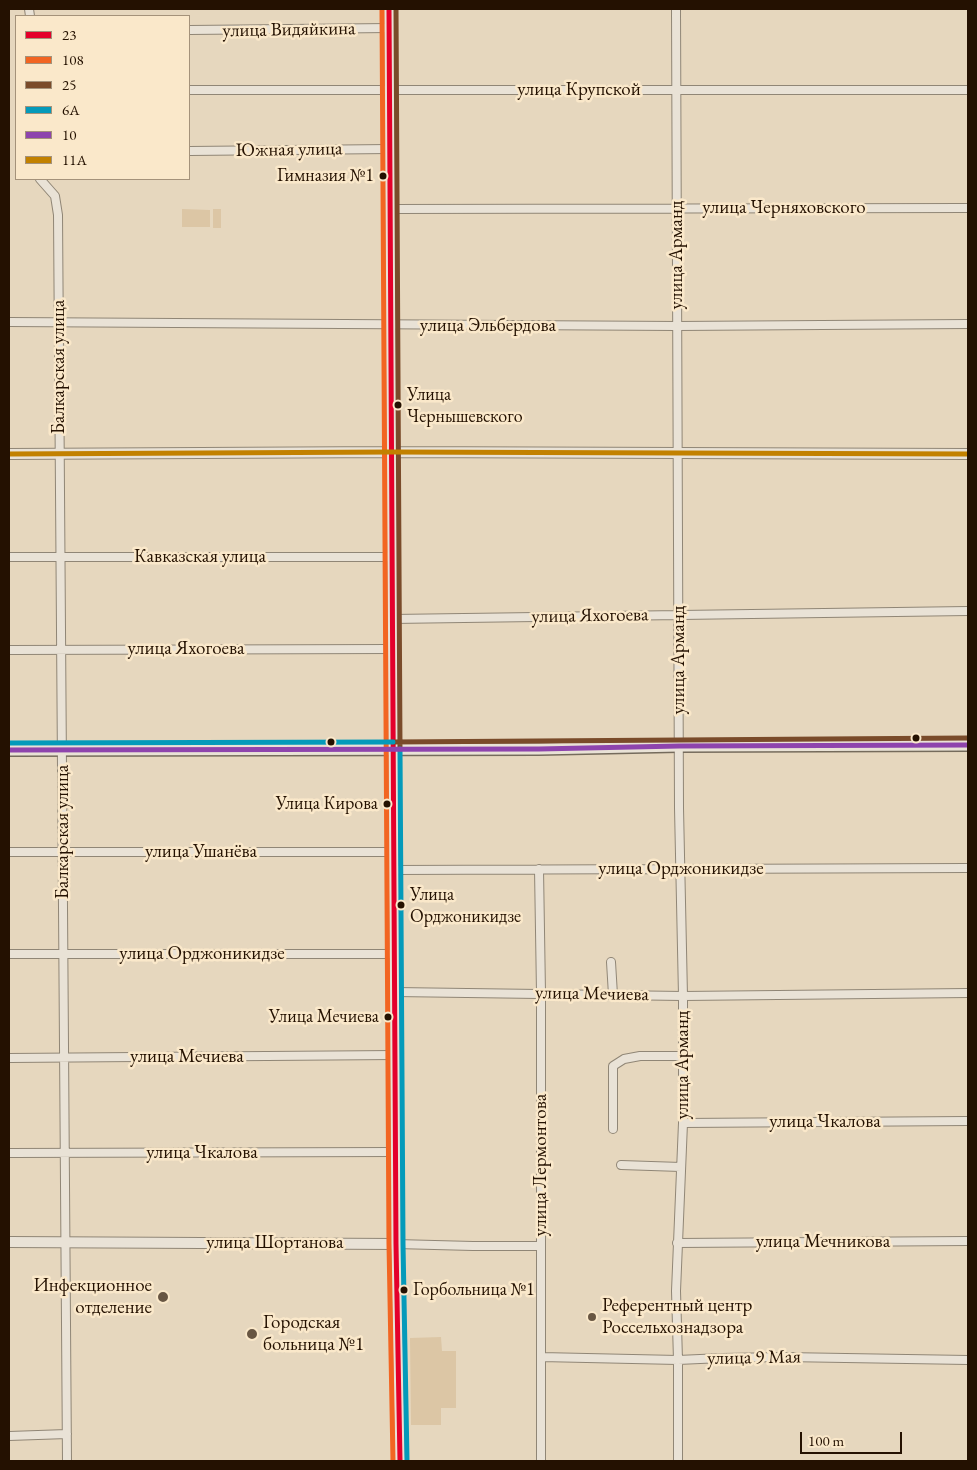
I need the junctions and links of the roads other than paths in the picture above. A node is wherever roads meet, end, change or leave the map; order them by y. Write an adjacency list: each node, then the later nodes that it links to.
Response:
1 (389, 9): 3 (street)
2 (676, 9): 7 (street, улица Арманд)
3 (390, 28): 4 (street, улица Видяйкина); 6 (street)
4 (190, 30)
5 (190, 90): 6 (street, улица Крупской)
6 (389, 90): 7 (street, улица Крупской); 9 (street)
7 (677, 90): 8 (street, улица Крупской); 12 (street, улица Арманд)
8 (968, 90)
9 (390, 149): 10 (street, Южная улица); 14 (street)
10 (190, 151)
11 (41, 180): 16 (street, Балкарская улица)
12 (677, 208): 13 (street, улица Черняховского); 14 (street, улица Черняховского); 19 (street, улица Арманд)
13 (968, 208)
14 (390, 209): 18 (street)
15 (9, 322): 16 (street, улица Эльбердова)
16 (59, 323): 18 (street, улица Эльбердова); 22 (street, Балкарская улица)
17 (968, 324): 19 (street, улица Эльбердова)
18 (391, 325): 19 (street, улица Эльбердова); 20 (street)
19 (678, 326): 23 (street, улица Арманд)
20 (392, 452): 22 (street); 23 (street); 27 (street)
21 (9, 454): 22 (street)
22 (60, 454): 26 (street, Балкарская улица)
23 (678, 454): 24 (street); 29 (street, улица Арманд)
24 (968, 454)
25 (9, 557): 26 (street, Кавказская улица)
26 (61, 557): 27 (street, Кавказская улица); 33 (street, Балкарская улица)
27 (392, 557): 30 (street)
28 (968, 611): 29 (street, улица Яхогоева)
29 (679, 615): 30 (street, улица Яхогоева); 35 (street, улица Арманд)
30 (392, 619): 31 (street)
31 (393, 649): 33 (street, улица Яхогоева); 36 (street)
32 (9, 650): 33 (street, улица Яхогоева)
33 (62, 650): 38 (street, Балкарская улица)
34 (968, 745): 35 (main road)
35 (679, 746): 36 (main road); 44 (street, улица Арманд)
36 (393, 749): 38 (main road); 41 (street)
37 (9, 750): 38 (main road)
38 (63, 750): 40 (street, Балкарская улица)
39 (9, 852): 40 (street, улица Ушанёва)
40 (63, 852): 41 (street, улица Ушанёва); 47 (street, Балкарская улица)
41 (394, 852): 45 (street)
42 (968, 868): 44 (street, улица Орджоникидзе)
43 (539, 869): 44 (street, улица Орджоникидзе); 45 (street, улица Орджоникидзе); 51 (street, улица Лермонтова)
44 (681, 869): 54 (street, улица Арманд)
45 (394, 870): 48 (street)
46 (9, 954): 47 (street, улица Орджоникидзе)
47 (63, 954): 48 (street, улица Орджоникидзе); 57 (street, Балкарская улица)
48 (395, 954): 50 (street)
49 (611, 962): 53 (street)
50 (395, 992): 51 (street, улица Мечиева); 55 (street)
51 (541, 993): 53 (street, улица Мечиева); 72 (street, улица Лермонтова)
52 (968, 993): 54 (street, улица Мечиева)
53 (613, 995): 54 (street, улица Мечиева)
54 (683, 996): 56 (street, улица Арманд)
55 (395, 1056): 57 (street, улица Мечиева); 62 (street)
56 (683, 1056): 60 (street, улица Арманд); 61 (street)
57 (63, 1057): 58 (street, улица Мечиева); 64 (street, Балкарская улица)
58 (9, 1058)
59 (968, 1121): 60 (street, улица Чкалова)
60 (683, 1123): 66 (street, улица Арманд)
61 (614, 1130)
62 (395, 1152): 64 (street, улица Чкалова); 71 (street)
63 (9, 1153): 64 (street, улица Чкалова)
64 (64, 1153): 69 (street, Балкарская улица)
65 (621, 1165): 66 (street)
66 (681, 1167): 70 (street, улица Арманд)
67 (968, 1241): 70 (street, улица Мечникова)
68 (9, 1242): 69 (street, улица Шортанова)
69 (65, 1242): 71 (street, улица Шортанова); 76 (street, Балкарская улица)
70 (677, 1243): 74 (street, улица Арманд)
71 (396, 1244): 72 (street, улица Шортанова); 79 (street)
72 (541, 1246): 73 (street, улица Лермонтова)
73 (541, 1357): 74 (street, улица 9 Мая); 80 (street, улица Лермонтова)
74 (678, 1360): 75 (street, улица 9 Мая); 81 (street, улица Арманд)
75 (968, 1360)
76 (67, 1434): 77 (street); 78 (street, Балкарская улица)
77 (9, 1436)
78 (67, 1461)
79 (400, 1461)
80 (541, 1461)
81 (678, 1461)

